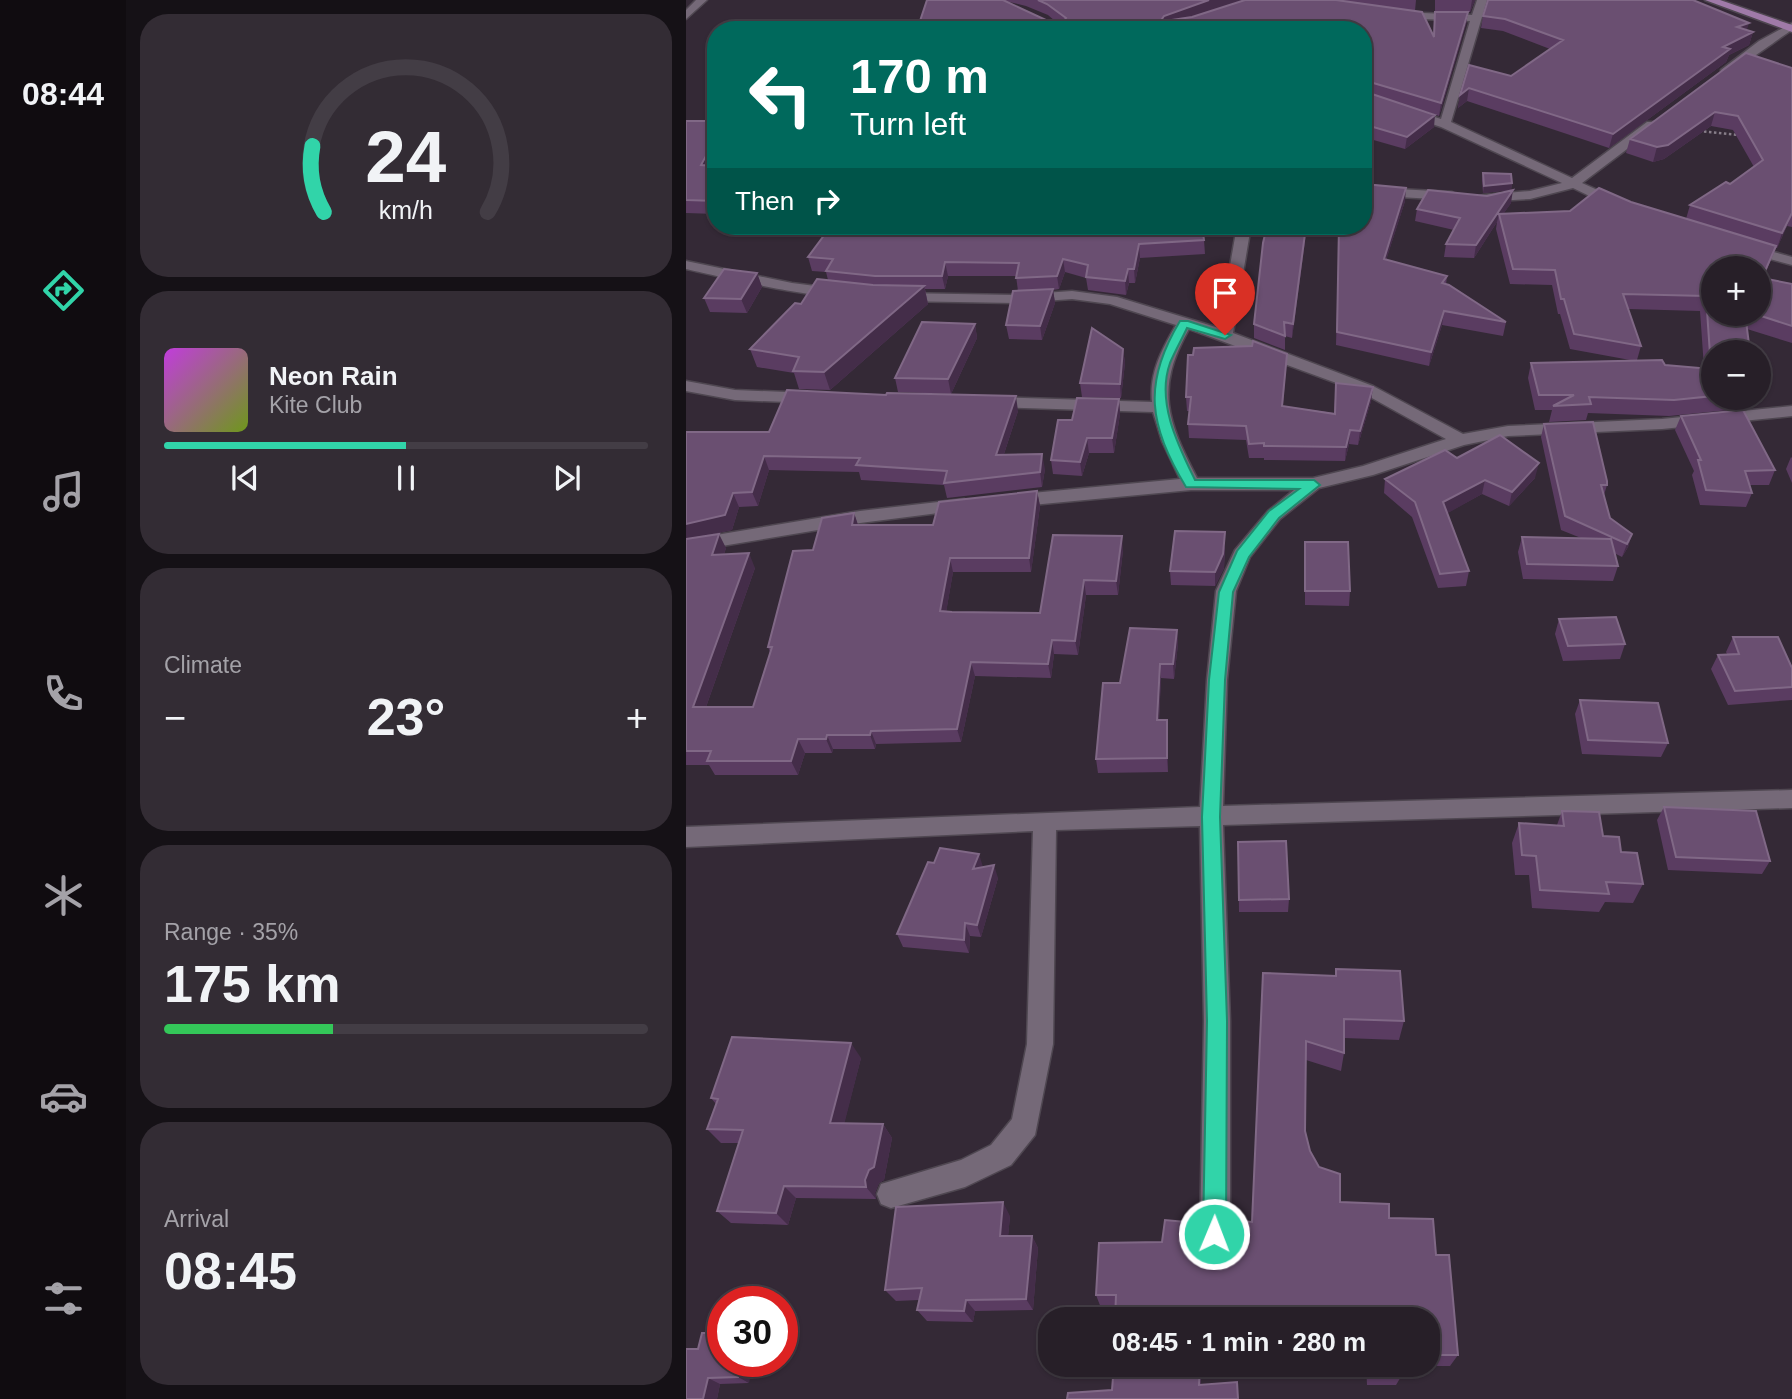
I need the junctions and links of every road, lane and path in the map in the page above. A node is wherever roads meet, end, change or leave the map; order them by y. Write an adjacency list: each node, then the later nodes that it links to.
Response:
1 (702, 0): 5 (street)
2 (1482, 0): 6 (street)
3 (1710, 0): 7 (main road)
4 (1388, 13): 6 (street)
5 (686, 16)
6 (1475, 19): 11 (street)
7 (1791, 27): 8 (street)
8 (1709, 83)
9 (1372, 100): 11 (street)
10 (1658, 120): 14 (street)
11 (1445, 124): 14 (street)
12 (1699, 131): 13 (path)
13 (1750, 136)
14 (1571, 185): 15 (street); 16 (street)
15 (1372, 192)
16 (1633, 211)
17 (1242, 235): 24 (street)
18 (1727, 242): 19 (street)
19 (1792, 261)
20 (686, 265): 21 (street)
21 (850, 294)
22 (878, 296): 23 (street)
23 (1184, 323): 24 (street); 28 (street)
24 (1225, 335): 30 (street)
25 (686, 386): 26 (street)
26 (830, 398)
27 (967, 401): 28 (street)
28 (1161, 407): 31 (street)
29 (1792, 411): 30 (street)
30 (1461, 440): 32 (street)
31 (1191, 484): 32 (street); 33 (street)
32 (1314, 485): 35 (street)
33 (686, 546)
34 (1792, 799): 35 (street)
35 (1211, 817): 36 (street); 39 (street)
36 (1045, 821): 37 (street); 38 (street)
37 (686, 837)
38 (891, 1194)
39 (1214, 1234)

